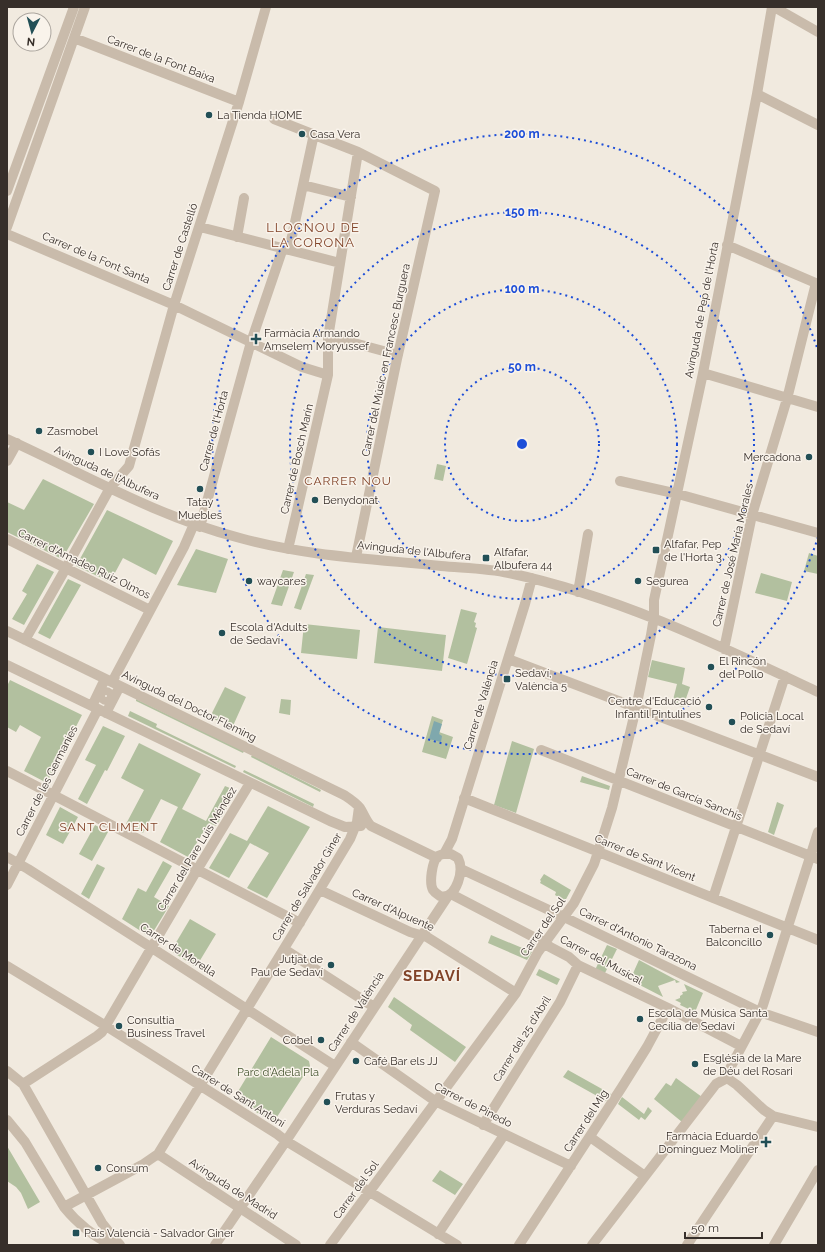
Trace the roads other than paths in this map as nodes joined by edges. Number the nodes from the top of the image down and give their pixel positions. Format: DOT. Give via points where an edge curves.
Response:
graph roads {
  1 [pos="74,7"];
  2 [pos="85,7"];
  3 [pos="266,7"];
  4 [pos="773,7"];
  5 [pos="818,32"];
  6 [pos="74,38"];
  7 [pos="757,94"];
  8 [pos="239,102"];
  9 [pos="274,119"];
  10 [pos="818,125"];
  11 [pos="314,134"];
  12 [pos="358,152"];
  13 [pos="303,186"];
  14 [pos="7,191"];
  15 [pos="351,197"];
  16 [pos="244,198"];
  17 [pos="7,227"];
  18 [pos="200,227"];
  19 [pos="7,234"];
  20 [pos="237,237"];
  21 [pos="727,245"];
  22 [pos="286,249"];
  23 [pos="340,263"];
  24 [pos="817,283"];
  25 [pos="174,305"];
  26 [pos="328,338"];
  27 [pos="251,342"];
  28 [pos="398,356"];
  29 [pos="703,373"];
  30 [pos="328,375"];
  31 [pos="787,399"];
  32 [pos="818,407"];
  33 [pos="7,439"];
  34 [pos="17,444"];
  35 [pos="7,461"];
  36 [pos="620,481"];
  37 [pos="110,488"];
  38 [pos="678,494"];
  39 [pos="752,515"];
  40 [pos="197,525"];
  41 [pos="818,533"];
  42 [pos="588,534"];
  43 [pos="7,539"];
  44 [pos="288,549"];
  45 [pos="356,557"];
  46 [pos="66,568"];
  47 [pos="532,578"];
  48 [pos="578,592"];
  49 [pos="150,610"];
  50 [pos="654,618"];
  51 [pos="7,631"];
  52 [pos="25,640"];
  53 [pos="724,649"];
  54 [pos="508,659"];
  55 [pos="8,666"];
  56 [pos="785,676"];
  57 [pos="112,682"];
  58 [pos="818,692"];
  59 [pos="636,708"];
  60 [pos="99,709"];
  61 [pos="541,750"];
  62 [pos="759,755"];
  63 [pos="7,771"];
  64 [pos="818,778"];
  65 [pos="618,781"];
  66 [pos="250,784"];
  67 [pos="53,794"];
  68 [pos="464,798"];
  69 [pos="358,807"];
  70 [pos="355,826"];
  71 [pos="371,826"];
  72 [pos="736,827"];
  73 [pos="818,832"];
  74 [pos="452,839"];
  75 [pos="598,852"];
  76 [pos="440,856"];
  77 [pos="455,856"];
  78 [pos="7,857"];
  79 [pos="814,857"];
  80 [pos="18,863"];
  81 [pos="461,869"];
  82 [pos="197,870"];
  83 [pos="7,885"];
  84 [pos="320,890"];
  85 [pos="437,894"];
  86 [pos="450,895"];
  87 [pos="713,898"];
  88 [pos="437,912"];
  89 [pos="564,917"];
  90 [pos="300,923"];
  91 [pos="787,927"];
  92 [pos="422,935"];
  93 [pos="818,940"];
  94 [pos="545,943"];
  95 [pos="152,948"];
  96 [pos="284,949"];
  97 [pos="578,964"];
  98 [pos="7,966"];
  99 [pos="516,993"];
  100 [pos="374,1007"];
  101 [pos="668,1008"];
  102 [pos="247,1009"];
  103 [pos="760,1012"];
  104 [pos="106,1026"];
  105 [pos="818,1032"];
  106 [pos="351,1042"];
  107 [pos="741,1046"];
  108 [pos="335,1066"];
  109 [pos="7,1072"];
  110 [pos="727,1078"];
  111 [pos="23,1084"];
  112 [pos="200,1086"];
  113 [pos="435,1101"];
  114 [pos="773,1116"];
  115 [pos="7,1120"];
  116 [pos="483,1125"];
  117 [pos="818,1127"];
  118 [pos="504,1135"];
  119 [pos="590,1137"];
  120 [pos="286,1141"];
  121 [pos="158,1154"];
  122 [pos="571,1166"];
  123 [pos="818,1170"];
  124 [pos="645,1176"];
  125 [pos="370,1192"];
  126 [pos="86,1196"];
  127 [pos="64,1207"];
  128 [pos="240,1207"];
  129 [pos="438,1234"];
  130 [pos="112,1245"];
  131 [pos="120,1245"];
  132 [pos="215,1245"];
  133 [pos="296,1245"];
  134 [pos="330,1245"];
  135 [pos="457,1245"];
  136 [pos="519,1245"];
  137 [pos="592,1245"];
  138 [pos="687,1245"];
  139 [pos="774,1245"];
  1 -- 14 [label="street"];
  2 -- 6 [label="street"];
  3 -- 8 [label="street, Carrer de Castelló"];
  4 -- 5 [label="street"];
  4 -- 7 [label="street, Avinguda de Pep de l'Horta"];
  6 -- 8 [label="street, Carrer de la Font Baixa"];
  6 -- 17 [label="street"];
  7 -- 10 [label="street"];
  7 -- 21 [label="street, Avinguda de Pep de l'Horta"];
  8 -- 18 [label="street, Carrer de Castelló"];
  9 -- 11 [label="street"];
  11 -- 12 [label="street"];
  11 -- 13 [label="street, Carrer de l'Horta"];
  12 -- 15 [label="street"];
  12 -- 28 [label="street, Carrer del Músic en Francesc Burguera" via="434,191"];
  13 -- 15 [label="street"];
  13 -- 22 [label="street, Carrer de l'Horta"];
  15 -- 23 [label="street"];
  16 -- 20 [label="street"];
  18 -- 20 [label="street"];
  18 -- 25 [label="street, Carrer de Castelló"];
  19 -- 25 [label="street, Carrer de la Font Santa"];
  20 -- 22 [label="street"];
  21 -- 24 [label="street"];
  21 -- 29 [label="street, Avinguda de Pep de l'Horta"];
  22 -- 23 [label="street"];
  22 -- 27 [label="street, Carrer de l'Horta"];
  23 -- 26 [label="street"];
  24 -- 31 [label="street, Carrer de José María Morales"];
  25 -- 27 [label="street, Carrer de la Font Santa"];
  25 -- 37 [label="street, Carrer de Castelló" via="129,466"];
  26 -- 28 [label="street"];
  26 -- 30 [label="street"];
  27 -- 30 [label="street, Carrer de la Font Santa" via="302,367"];
  27 -- 40 [label="street, Carrer de l'Horta"];
  28 -- 45 [label="street, Carrer del Músic en Francesc Burguera"];
  29 -- 31 [label="street"];
  29 -- 38 [label="street, Avinguda de Pep de l'Horta"];
  30 -- 44 [label="street, Carrer de Bosch Marín"];
  31 -- 32 [label="street"];
  31 -- 39 [label="street, Carrer de José María Morales"];
  33 -- 34 [label="street, Avinguda de l'Albufera"];
  34 -- 35 [label="street"];
  34 -- 37 [label="street, Avinguda de l'Albufera"];
  36 -- 38 [label="street"];
  37 -- 40 [label="street, Avinguda de l'Albufera"];
  37 -- 46 [label="street, Carrer de Castelló"];
  38 -- 39 [label="street"];
  38 -- 50 [label="street, Avinguda de Pep de l'Horta" via="654,600"];
  39 -- 41 [label="street"];
  39 -- 53 [label="street, Carrer de José María Morales"];
  40 -- 44 [label="street, Avinguda de l'Albufera"];
  40 -- 49 [label="street, Carrer de les Germanies"];
  42 -- 48 [label="street"];
  43 -- 46 [label="street, Carrer d'Amadeo Ruiz Olmos"];
  44 -- 45 [label="street, Avinguda de l'Albufera"];
  45 -- 47 [label="street, Avinguda de l'Albufera" via="507,572"];
  46 -- 49 [label="street, Carrer d'Amadeo Ruiz Olmos"];
  46 -- 52 [label="street, Carrer de Castelló"];
  47 -- 48 [label="street, Avinguda de l'Albufera"];
  47 -- 54 [label="street, Carrer de València"];
  48 -- 50 [label="street, Avinguda de l'Albufera"];
  49 -- 57 [label="street, Carrer de les Germanies"];
  50 -- 53 [label="street, Avinguda de l'Albufera"];
  50 -- 59 [label="street, Carrer del Sol"];
  51 -- 52 [label="street, Avinguda del Doctor Fleming"];
  52 -- 57 [label="street, Avinguda del Doctor Fleming"];
  53 -- 56 [label="street, Avinguda de l'Albufera"];
  54 -- 59 [label="street"];
  54 -- 68 [label="street, Carrer de València"];
  55 -- 60 [label="street, Avinguda del Doctor Fleming"];
  56 -- 58 [label="street, Avinguda de l'Albufera"];
  56 -- 62 [label="street"];
  57 -- 60 [label="street, Carrer de les Germanies"];
  57 -- 60 [label="street, Carrer de les Germanies"];
  57 -- 69 [label="street, Avinguda del Doctor Fleming" via="344,795"];
  59 -- 62 [label="street"];
  59 -- 65 [label="street, Carrer del Sol"];
  60 -- 66 [label="street, Avinguda del Doctor Fleming"];
  60 -- 67 [label="street, Carrer de les Germanies"];
  61 -- 65 [label="street, Carrer de García Sanchis"];
  62 -- 64 [label="street"];
  62 -- 72 [label="street"];
  63 -- 67 [label="street"];
  65 -- 72 [label="street, Carrer de García Sanchis"];
  65 -- 75 [label="street, Carrer del Sol"];
  66 -- 70 [label="street, Avinguda del Doctor Fleming" via="340,826"];
  66 -- 82 [label="street, Carrer del Pare Luis Méndez"];
  67 -- 80 [label="street, Carrer de les Germanies"];
  67 -- 82 [label="street"];
  68 -- 74 [label="street, Carrer de València"];
  68 -- 75 [label="street, Carrer de Sant Vicent"];
  69 -- 70 [label="street"];
  69 -- 71 [label="street, Avinguda del Doctor Fleming"];
  70 -- 71 [label="street, Avinguda del Doctor Fleming"];
  70 -- 84 [label="street, Carrer de Salvador Giner"];
  71 -- 76 [label="street, Avinguda del Doctor Fleming"];
  72 -- 79 [label="street, Carrer de García Sanchis"];
  72 -- 87 [label="street"];
  73 -- 79 [label="street"];
  74 -- 76 [label="street, Carrer de València"];
  74 -- 77 [label="street, Carrer de València"];
  75 -- 87 [label="street, Carrer de Sant Vicent"];
  75 -- 89 [label="street, Carrer del Sol" via="578,896"];
  76 -- 77 [label="street"];
  76 -- 85 [label="street" via="432,871 431,884"];
  77 -- 81 [label="street"];
  78 -- 80 [label="street, Carrer de Morella"];
  79 -- 91 [label="street"];
  80 -- 83 [label="street, Carrer de les Germanies"];
  80 -- 95 [label="street, Carrer de Morella"];
  81 -- 86 [label="street" via="456,888"];
  81 -- 89 [label="street, Carrer d'Antonio Tarazona"];
  82 -- 90 [label="street"];
  82 -- 95 [label="street, Carrer del Pare Luis Méndez"];
  84 -- 90 [label="street, Carrer de Salvador Giner"];
  84 -- 92 [label="street, Carrer d'Alpuente" via="410,932"];
  85 -- 86 [label="street"];
  85 -- 88 [label="street"];
  86 -- 88 [label="street, Carrer de València"];
  86 -- 94 [label="street, Carrer del Musical"];
  87 -- 91 [label="street, Carrer de Sant Vicent"];
  88 -- 92 [label="street, Carrer de València"];
  89 -- 94 [label="street, Carrer del Sol"];
  89 -- 103 [label="street, Carrer d'Antonio Tarazona"];
  90 -- 96 [label="street, Carrer de Salvador Giner"];
  91 -- 93 [label="street, Carrer de Sant Vicent"];
  91 -- 103 [label="street"];
  92 -- 99 [label="street, Carrer d'Alpuente"];
  92 -- 100 [label="street, Carrer de València"];
  94 -- 97 [label="street, Carrer del Musical"];
  94 -- 99 [label="street, Carrer del Sol"];
  95 -- 102 [label="street, Carrer de Morella"];
  95 -- 104 [label="street, Carrer del Pare Luis Méndez"];
  96 -- 100 [label="street"];
  96 -- 102 [label="street, Carrer de Salvador Giner"];
  97 -- 101 [label="street, Carrer del Musical"];
  97 -- 116 [label="street, Carrer del 25 d'Abril" via="560,1002"];
  98 -- 104 [label="street, Carrer de Sant Antoni"];
  99 -- 113 [label="street, Carrer del Sol"];
  100 -- 106 [label="street, Carrer de València"];
  101 -- 107 [label="street, Carrer del Musical"];
  101 -- 119 [label="street, Carrer del Mig" via="647,1047"];
  102 -- 108 [label="street, Carrer de Morella"];
  102 -- 112 [label="street, Carrer de Salvador Giner"];
  103 -- 105 [label="street, Carrer d'Antonio Tarazona"];
  103 -- 107 [label="street"];
  104 -- 111 [label="street, Carrer del Pare Luis Méndez" via="100,1034"];
  104 -- 112 [label="street, Carrer de Sant Antoni"];
  106 -- 108 [label="street, Carrer de València"];
  106 -- 113 [label="street, Carrer de Pinedo"];
  107 -- 110 [label="street"];
  108 -- 120 [label="street, Carrer de València"];
  109 -- 111 [label="street"];
  110 -- 114 [label="street"];
  110 -- 124 [label="street" via="716,1084"];
  111 -- 126 [label="street"];
  112 -- 120 [label="street, Carrer de Sant Antoni"];
  112 -- 121 [label="street, Carrer de Salvador Giner"];
  113 -- 116 [label="street, Carrer de Pinedo"];
  113 -- 125 [label="street, Carrer del Sol"];
  114 -- 117 [label="street"];
  114 -- 138 [label="street"];
  115 -- 127 [label="street" via="25,1142"];
  116 -- 118 [label="street, Carrer de Pinedo"];
  118 -- 122 [label="street, Carrer de Pinedo"];
  118 -- 129 [label="street"];
  119 -- 122 [label="street, Carrer del Mig"];
  119 -- 124 [label="street"];
  120 -- 125 [label="street, Carrer de Sant Antoni"];
  120 -- 128 [label="street, Carrer de València"];
  121 -- 126 [label="street, Carrer de Salvador Giner"];
  121 -- 128 [label="street, Avinguda de Madrid"];
  122 -- 136 [label="street, Carrer del Mig"];
  123 -- 139 [label="street"];
  124 -- 137 [label="street"];
  125 -- 129 [label="street, Carrer de Sant Antoni"];
  125 -- 134 [label="street, Carrer del Sol"];
  126 -- 127 [label="street, Carrer de Salvador Giner"];
  126 -- 131 [label="street" via="102,1223"];
  127 -- 130 [label="street" via="88,1232"];
  128 -- 132 [label="street, Carrer de València"];
  128 -- 133 [label="street, Avinguda de Madrid"];
  129 -- 135 [label="street, Carrer de Sant Antoni"];
}
